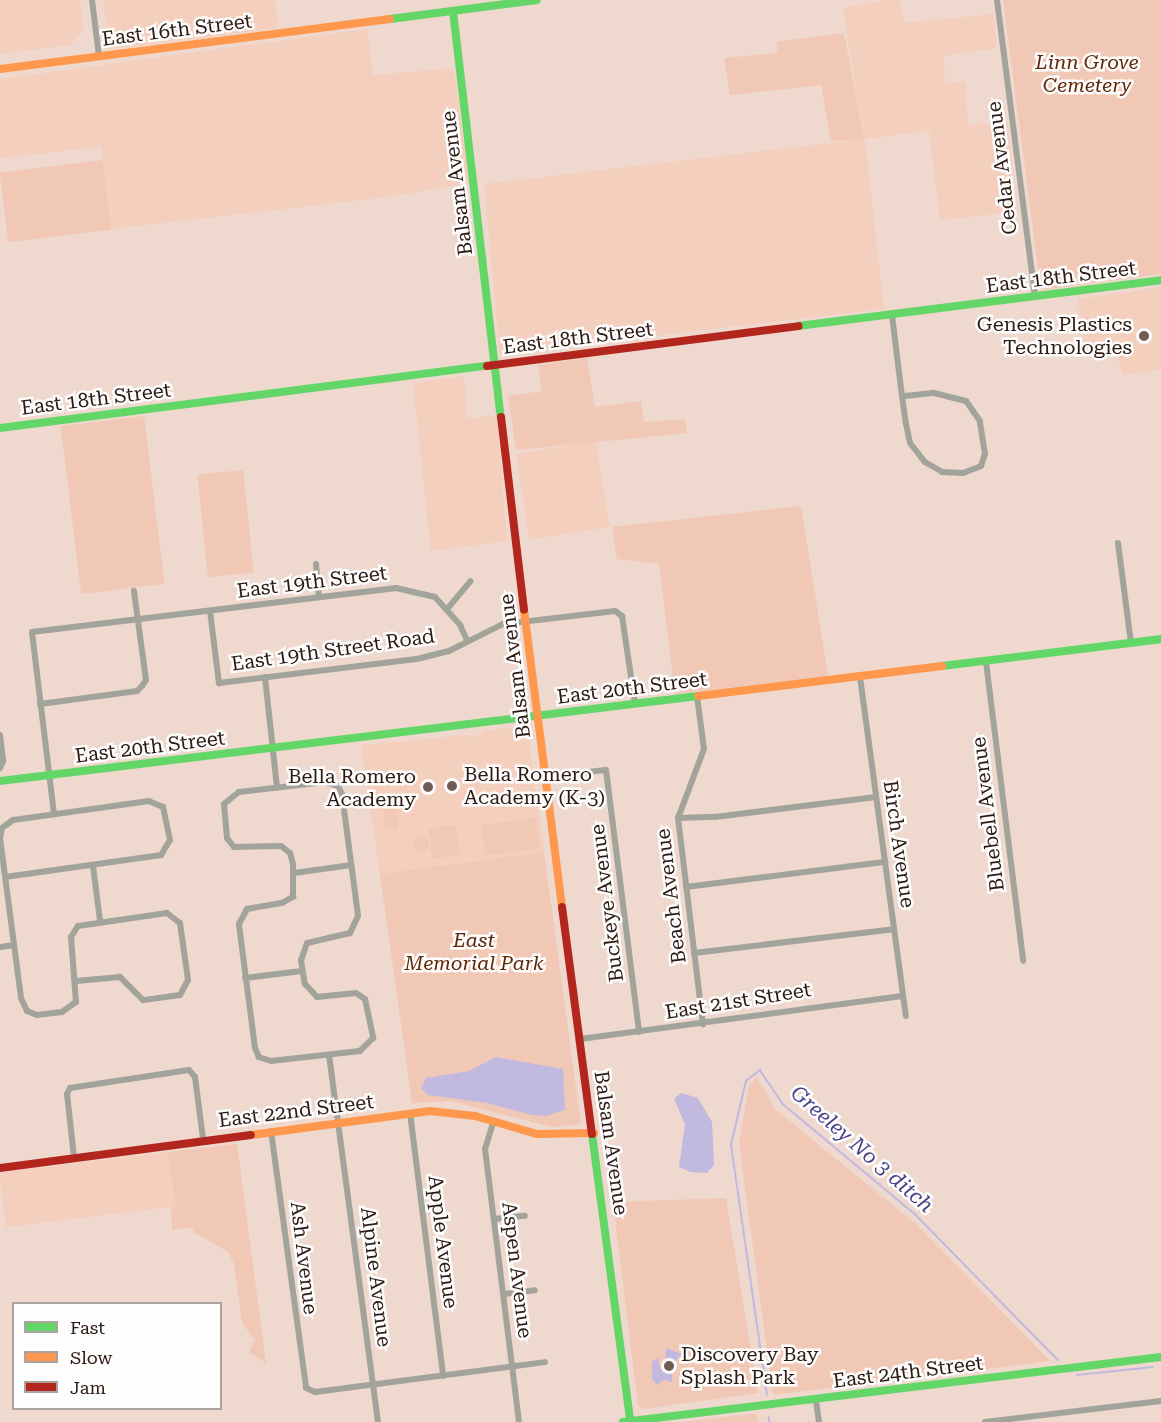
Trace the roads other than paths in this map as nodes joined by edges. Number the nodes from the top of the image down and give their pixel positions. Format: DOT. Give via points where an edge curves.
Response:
graph roads {
  1 [pos="92,0"];
  2 [pos="537,0"];
  3 [pos="998,0"];
  4 [pos="453,11"];
  5 [pos="99,56"];
  6 [pos="0,69"];
  7 [pos="1161,280"];
  8 [pos="1035,297"];
  9 [pos="892,315"];
  10 [pos="495,365"];
  11 [pos="902,396"];
  12 [pos="0,428"];
  13 [pos="1118,543"];
  14 [pos="316,564"];
  15 [pos="471,581"];
  16 [pos="134,591"];
  17 [pos="319,597"];
  18 [pos="448,608"];
  19 [pos="210,611"];
  20 [pos="138,619"];
  21 [pos="527,621"];
  22 [pos="1161,639"];
  23 [pos="467,640"];
  24 [pos="1131,643"];
  25 [pos="986,662"];
  26 [pos="860,677"];
  27 [pos="265,678"];
  28 [pos="698,696"];
  29 [pos="40,704"];
  30 [pos="635,704"];
  31 [pos="537,716"];
  32 [pos="0,735"];
  33 [pos="273,748"];
  34 [pos="0,768"];
  35 [pos="49,775"];
  36 [pos="545,777"];
  37 [pos="0,781"];
  38 [pos="277,787"];
  39 [pos="876,797"];
  40 [pos="54,814"];
  41 [pos="678,818"];
  42 [pos="885,862"];
  43 [pos="351,865"];
  44 [pos="93,866"];
  45 [pos="294,873"];
  46 [pos="5,877"];
  47 [pos="686,887"];
  48 [pos="3,890"];
  49 [pos="100,921"];
  50 [pos="894,929"];
  51 [pos="14,945"];
  52 [pos="0,947"];
  53 [pos="694,953"];
  54 [pos="1023,962"];
  55 [pos="302,971"];
  56 [pos="245,978"];
  57 [pos="76,981"];
  58 [pos="902,996"];
  59 [pos="906,1016"];
  60 [pos="703,1024"];
  61 [pos="639,1032"];
  62 [pos="580,1039"];
  63 [pos="329,1055"];
  64 [pos="410,1113"];
  65 [pos="338,1122"];
  66 [pos="493,1123"];
  67 [pos="271,1131"];
  68 [pos="594,1133"];
  69 [pos="203,1139"];
  70 [pos="74,1156"];
  71 [pos="0,1168"];
  72 [pos="525,1215"];
  73 [pos="494,1219"];
  74 [pos="535,1290"];
  75 [pos="504,1294"];
  76 [pos="1161,1357"];
  77 [pos="545,1362"];
  78 [pos="513,1367"];
  79 [pos="443,1376"];
  80 [pos="373,1384"];
  81 [pos="816,1401"];
  82 [pos="1161,1401"];
  83 [pos="628,1421"];
  84 [pos="378,1422"];
  85 [pos="519,1422"];
  86 [pos="819,1422"];
  87 [pos="985,1422"];
  1 -- 5 [label="street"];
  2 -- 4 [label="street, East 16th Street"];
  3 -- 8 [label="street, Cedar Avenue"];
  4 -- 5 [label="street, East 16th Street"];
  4 -- 10 [label="street, Balsam Avenue"];
  5 -- 6 [label="street, East 16th Street"];
  7 -- 8 [label="street, East 18th Street"];
  8 -- 9 [label="street, East 18th Street"];
  9 -- 10 [label="street, East 18th Street"];
  9 -- 11 [label="street"];
  10 -- 12 [label="street, East 18th Street"];
  10 -- 21 [label="street, Balsam Avenue"];
  11 -- 11 [label="street" via="910,443 925,462 942,472 963,474 981,466 985,454 980,421 966,401 933,393"];
  13 -- 24 [label="street"];
  14 -- 17 [label="street"];
  15 -- 18 [label="street"];
  16 -- 20 [label="street"];
  17 -- 18 [label="street, East 19th Street" via="408,588 435,597"];
  17 -- 19 [label="street, East 19th Street"];
  18 -- 23 [label="street, East 19th Street"];
  19 -- 20 [label="street, East 19th Street"];
  19 -- 27 [label="street, East 19th Street Road" via="219,683"];
  20 -- 29 [label="street" via="146,680 137,691"];
  20 -- 29 [label="street, East 19th Street" via="32,632"];
  21 -- 23 [label="street, East 19th Street Road" via="486,630"];
  21 -- 30 [label="street" via="605,609 619,614"];
  21 -- 31 [label="street, Balsam Avenue"];
  22 -- 24 [label="street, East 20th Street"];
  23 -- 27 [label="street, East 19th Street Road" via="449,651 417,658"];
  24 -- 25 [label="street, East 20th Street"];
  25 -- 26 [label="street, East 20th Street"];
  25 -- 54 [label="street, Bluebell Avenue"];
  26 -- 28 [label="street, East 20th Street"];
  26 -- 39 [label="street, Birch Avenue"];
  27 -- 33 [label="street"];
  28 -- 30 [label="street, East 20th Street"];
  28 -- 41 [label="street, Beach Avenue" via="704,749"];
  29 -- 35 [label="street"];
  30 -- 31 [label="street, East 20th Street"];
  31 -- 33 [label="street, East 20th Street"];
  31 -- 36 [label="street, Balsam Avenue"];
  32 -- 34 [label="street"];
  33 -- 35 [label="street, East 20th Street"];
  33 -- 38 [label="street"];
  35 -- 37 [label="street, East 20th Street"];
  35 -- 40 [label="street"];
  36 -- 61 [label="street, Buckeye Avenue" via="606,770"];
  36 -- 62 [label="street, Balsam Avenue"];
  38 -- 43 [label="street" via="325,782 338,786"];
  38 -- 45 [label="street" via="238,792 228,798 224,810 227,838 240,849 276,846 287,850"];
  39 -- 41 [label="street"];
  39 -- 42 [label="street, Birch Avenue"];
  40 -- 44 [label="street" via="149,801 163,807 170,840 164,854"];
  40 -- 46 [label="street" via="13,819 2,828"];
  41 -- 47 [label="street, Beach Avenue"];
  42 -- 47 [label="street"];
  42 -- 50 [label="street, Birch Avenue"];
  43 -- 45 [label="street"];
  43 -- 55 [label="street" via="357,926 346,935 307,943"];
  44 -- 46 [label="street"];
  44 -- 49 [label="street"];
  45 -- 56 [label="street" via="296,889 291,898 247,909 240,916"];
  46 -- 48 [label="street"];
  47 -- 53 [label="street, Beach Avenue"];
  48 -- 51 [label="street"];
  49 -- 57 [label="street" via="78,926 71,935"];
  49 -- 57 [label="street" via="162,913 174,916 180,926 187,987 177,996 148,1000 136,995 128,981 120,977"];
  50 -- 53 [label="street"];
  50 -- 58 [label="street, Birch Avenue"];
  51 -- 52 [label="street"];
  51 -- 57 [label="street" via="21,998 27,1011 37,1015 68,1010 76,1002"];
  53 -- 60 [label="street, Beach Avenue"];
  55 -- 56 [label="street"];
  55 -- 63 [label="street" via="307,990 315,996 356,993 369,1007 373,1038 368,1046"];
  56 -- 63 [label="street" via="255,1048 260,1057 271,1061"];
  58 -- 59 [label="street, Birch Avenue"];
  58 -- 60 [label="street, East 21st Street"];
  60 -- 61 [label="street, East 21st Street"];
  61 -- 62 [label="street, East 21st Street"];
  62 -- 68 [label="street, Balsam Avenue"];
  63 -- 65 [label="street, Alpine Avenue"];
  64 -- 65 [label="street, East 22nd Street"];
  64 -- 66 [label="street, East 22nd Street" via="458,1112"];
  64 -- 79 [label="street, Apple Avenue"];
  65 -- 67 [label="street, East 22nd Street"];
  65 -- 80 [label="street, Alpine Avenue"];
  66 -- 68 [label="street, East 22nd Street" via="537,1134"];
  66 -- 73 [label="street, Aspen Avenue" via="485,1149"];
  67 -- 69 [label="street, East 22nd Street"];
  67 -- 80 [label="street, Ash Avenue" via="306,1388 315,1392"];
  68 -- 83 [label="street, Balsam Avenue"];
  69 -- 70 [label="street, East 22nd Street"];
  69 -- 70 [label="street" via="193,1072 74,1086 69,1090"];
  70 -- 71 [label="street, East 22nd Street"];
  72 -- 73 [label="street"];
  73 -- 75 [label="street, Aspen Avenue"];
  74 -- 75 [label="street"];
  75 -- 78 [label="street, Aspen Avenue"];
  76 -- 81 [label="street, East 24th Street"];
  77 -- 78 [label="street"];
  78 -- 79 [label="street"];
  78 -- 85 [label="street, Aspen Avenue"];
  79 -- 80 [label="street"];
  80 -- 84 [label="street, Alpine Avenue"];
  81 -- 83 [label="street, East 24th Street"];
  81 -- 86 [label="street"];
  82 -- 87 [label="street"];
}
